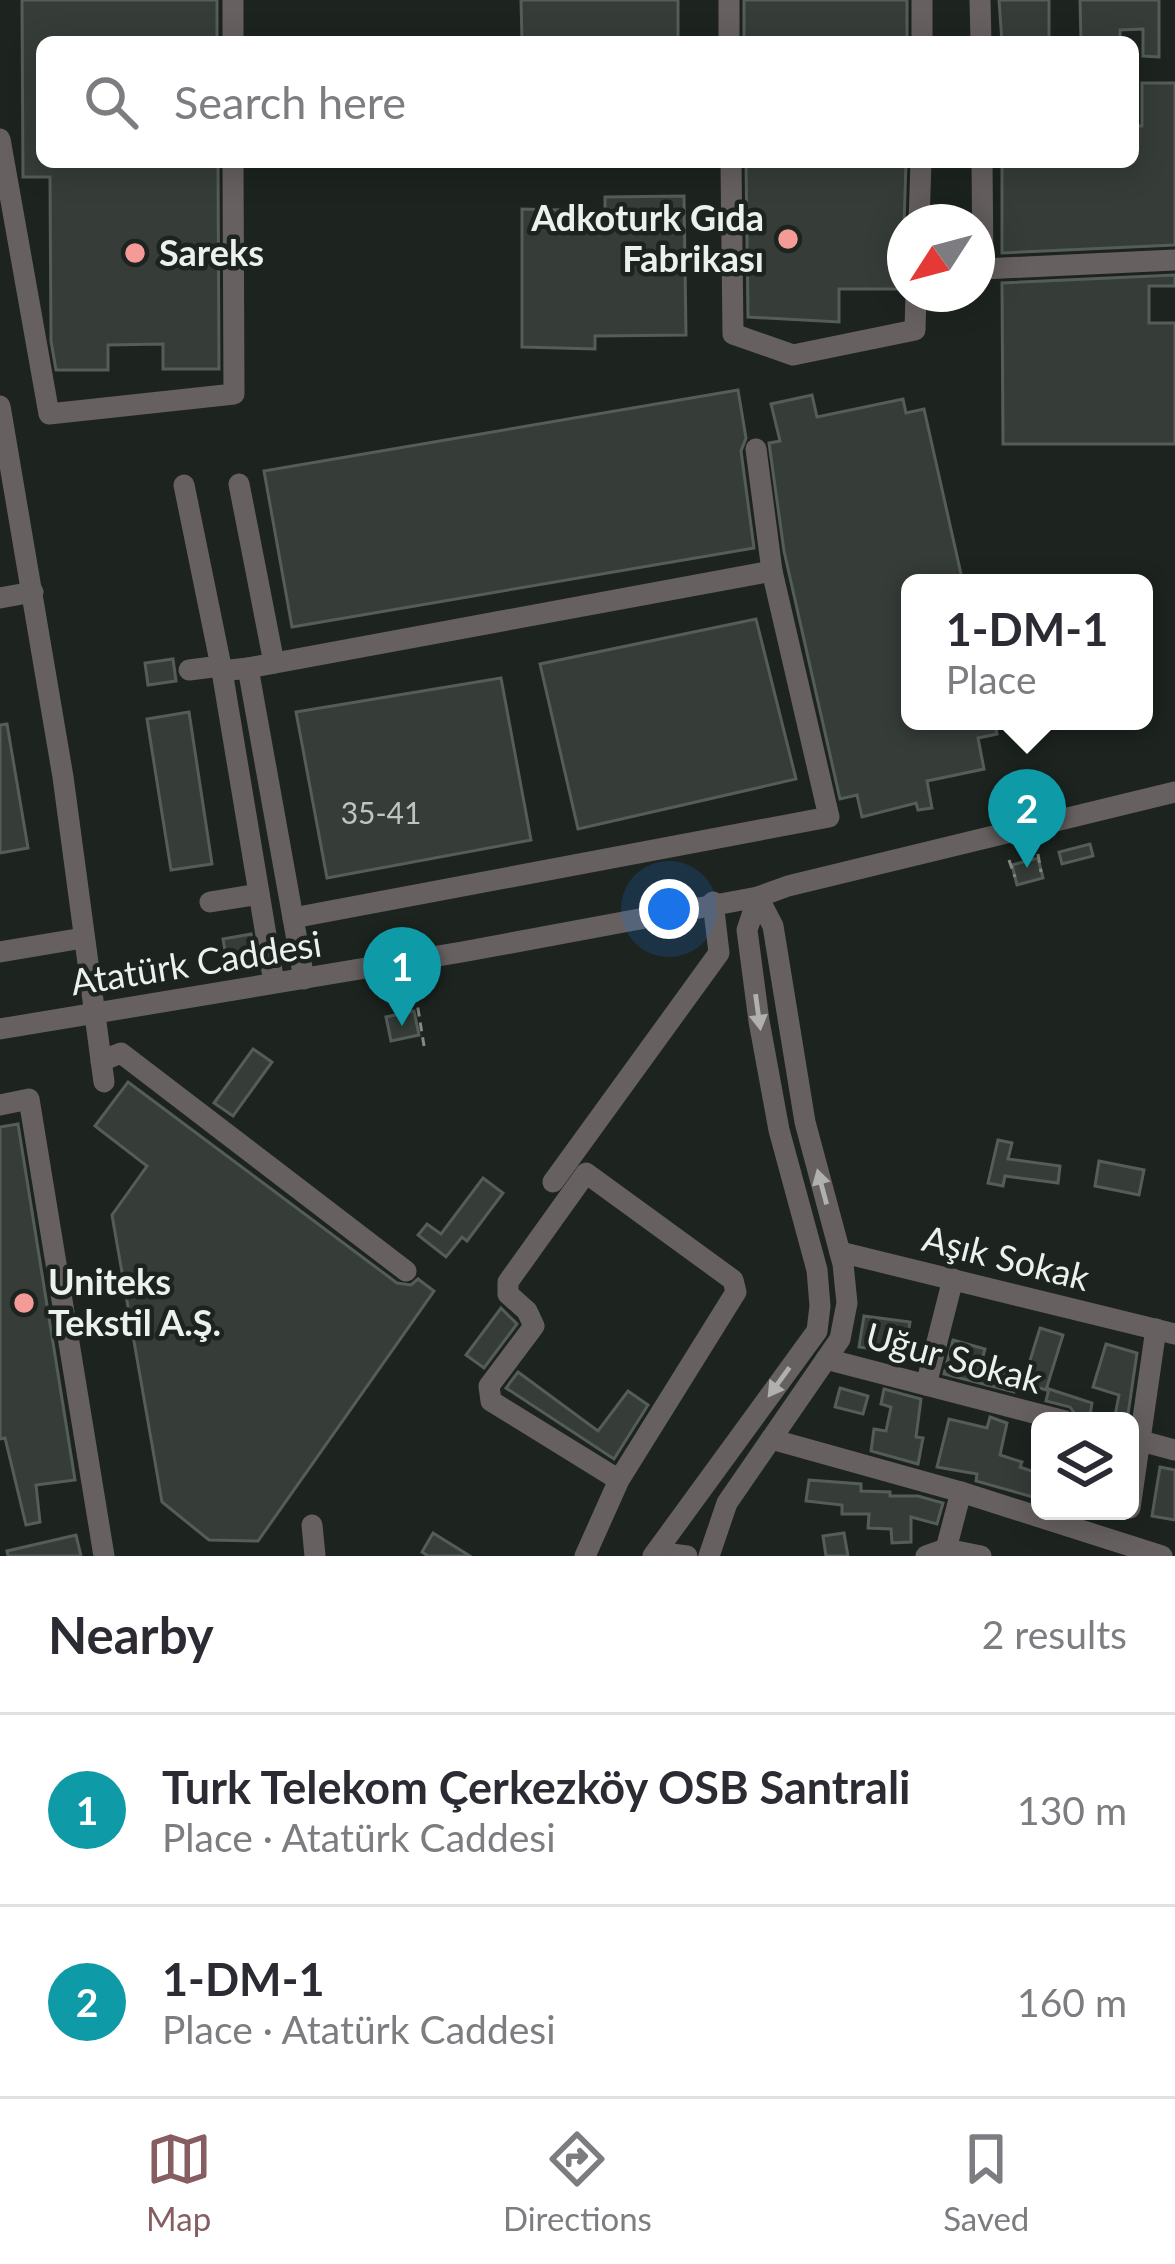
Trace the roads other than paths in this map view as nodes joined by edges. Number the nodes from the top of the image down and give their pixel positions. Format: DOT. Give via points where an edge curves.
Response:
graph roads {
  1 [pos="233,0"];
  2 [pos="729,0"];
  3 [pos="922,0"];
  4 [pos="980,0"];
  5 [pos="233,36"];
  6 [pos="729,36"];
  7 [pos="922,36"];
  8 [pos="981,36"];
  9 [pos="0,140"];
  10 [pos="233,168"];
  11 [pos="731,168"];
  12 [pos="921,168"];
  13 [pos="982,168"];
  14 [pos="920,204"];
  15 [pos="1175,260"];
  16 [pos="916,312"];
  17 [pos="0,406"];
  18 [pos="756,449"];
  19 [pos="239,484"];
  20 [pos="184,485"];
  21 [pos="772,571"];
  22 [pos="33,592"];
  23 [pos="0,598"];
  24 [pos="274,663"];
  25 [pos="248,668"];
  26 [pos="222,669"];
  27 [pos="188,670"];
  28 [pos="1175,792"];
  29 [pos="259,894"];
  30 [pos="758,897"];
  31 [pos="210,902"];
  32 [pos="713,902"];
  33 [pos="293,918"];
  34 [pos="83,938"];
  35 [pos="0,952"];
  36 [pos="304,979"];
  37 [pos="274,983"];
  38 [pos="94,1012"];
  39 [pos="0,1029"];
  40 [pos="0,1105"];
  41 [pos="553,1182"];
  42 [pos="840,1252"];
  43 [pos="406,1271"];
  44 [pos="953,1279"];
  45 [pos="1166,1332"];
  46 [pos="826,1359"];
  47 [pos="926,1385"];
  48 [pos="1031,1412"];
  49 [pos="1139,1428"];
  50 [pos="771,1439"];
  51 [pos="1139,1440"];
  52 [pos="1175,1450"];
  53 [pos="619,1480"];
  54 [pos="961,1492"];
  55 [pos="1128,1520"];
  56 [pos="312,1526"];
  57 [pos="1121,1551"];
  58 [pos="936,1552"];
  59 [pos="655,1554"];
  60 [pos="104,1556"];
  61 [pos="315,1556"];
  62 [pos="585,1556"];
  63 [pos="687,1556"];
  64 [pos="709,1556"];
  65 [pos="980,1556"];
  66 [pos="1162,1556"];
  1 -- 5 [label="street"];
  2 -- 6 [label="street"];
  3 -- 7 [label="street"];
  4 -- 8 [label="street"];
  9 -- 10 [label="street" via="49,414 234,394"];
  11 -- 16 [label="street" via="734,334 793,355 915,330"];
  12 -- 14 [label="street"];
  13 -- 15 [label="street" via="983,269"];
  17 -- 22 [label="street"];
  18 -- 21 [label="street"];
  19 -- 24 [label="street"];
  20 -- 26 [label="street"];
  21 -- 24 [label="street"];
  21 -- 33 [label="street" via="829,817"];
  22 -- 23 [label="street"];
  22 -- 34 [label="street"];
  24 -- 25 [label="street"];
  25 -- 26 [label="street"];
  25 -- 33 [label="street"];
  26 -- 27 [label="street"];
  26 -- 29 [label="street"];
  28 -- 30 [label="street, Atatürk Caddesi"];
  29 -- 31 [label="street"];
  29 -- 37 [label="street"];
  30 -- 32 [label="street, Atatürk Caddesi"];
  42 -- 30 [label="street, one-way" via="805,1122 773,926"];
  30 -- 59 [label="street, one-way" via="747,930 759,1021 817,1270 817,1331"];
  32 -- 36 [label="street, Atatürk Caddesi"];
  32 -- 41 [label="street" via="719,952"];
  33 -- 36 [label="street"];
  34 -- 35 [label="street"];
  34 -- 38 [label="street"];
  36 -- 37 [label="street, Atatürk Caddesi"];
  37 -- 38 [label="street, Atatürk Caddesi"];
  38 -- 39 [label="street, Atatürk Caddesi"];
  38 -- 43 [label="street" via="102,1072 121,1053"];
  40 -- 60 [label="street" via="29,1099"];
  42 -- 44 [label="street, Aşık Sokak"];
  42 -- 46 [label="street" via="847,1303 840,1340"];
  44 -- 45 [label="street, Aşık Sokak"];
  44 -- 47 [label="street"];
  45 -- 49 [label="street"];
  46 -- 47 [label="street, Uğur Sokak"];
  46 -- 50 [label="street"];
  47 -- 48 [label="street, Uğur Sokak"];
  50 -- 54 [label="street"];
  50 -- 64 [label="street" via="727,1503"];
  51 -- 52 [label="street"];
  53 -- 53 [label="street" via="488,1394 534,1326 508,1294 508,1282 586,1173 733,1280 736,1292"];
  53 -- 62 [label="street"];
  54 -- 57 [label="street" via="1108,1537"];
  54 -- 58 [label="street"];
  55 -- 57 [label="street"];
  56 -- 61 [label="street"];
  57 -- 66 [label="street"];
  58 -- 65 [label="street"];
  59 -- 63 [label="street"];
}
